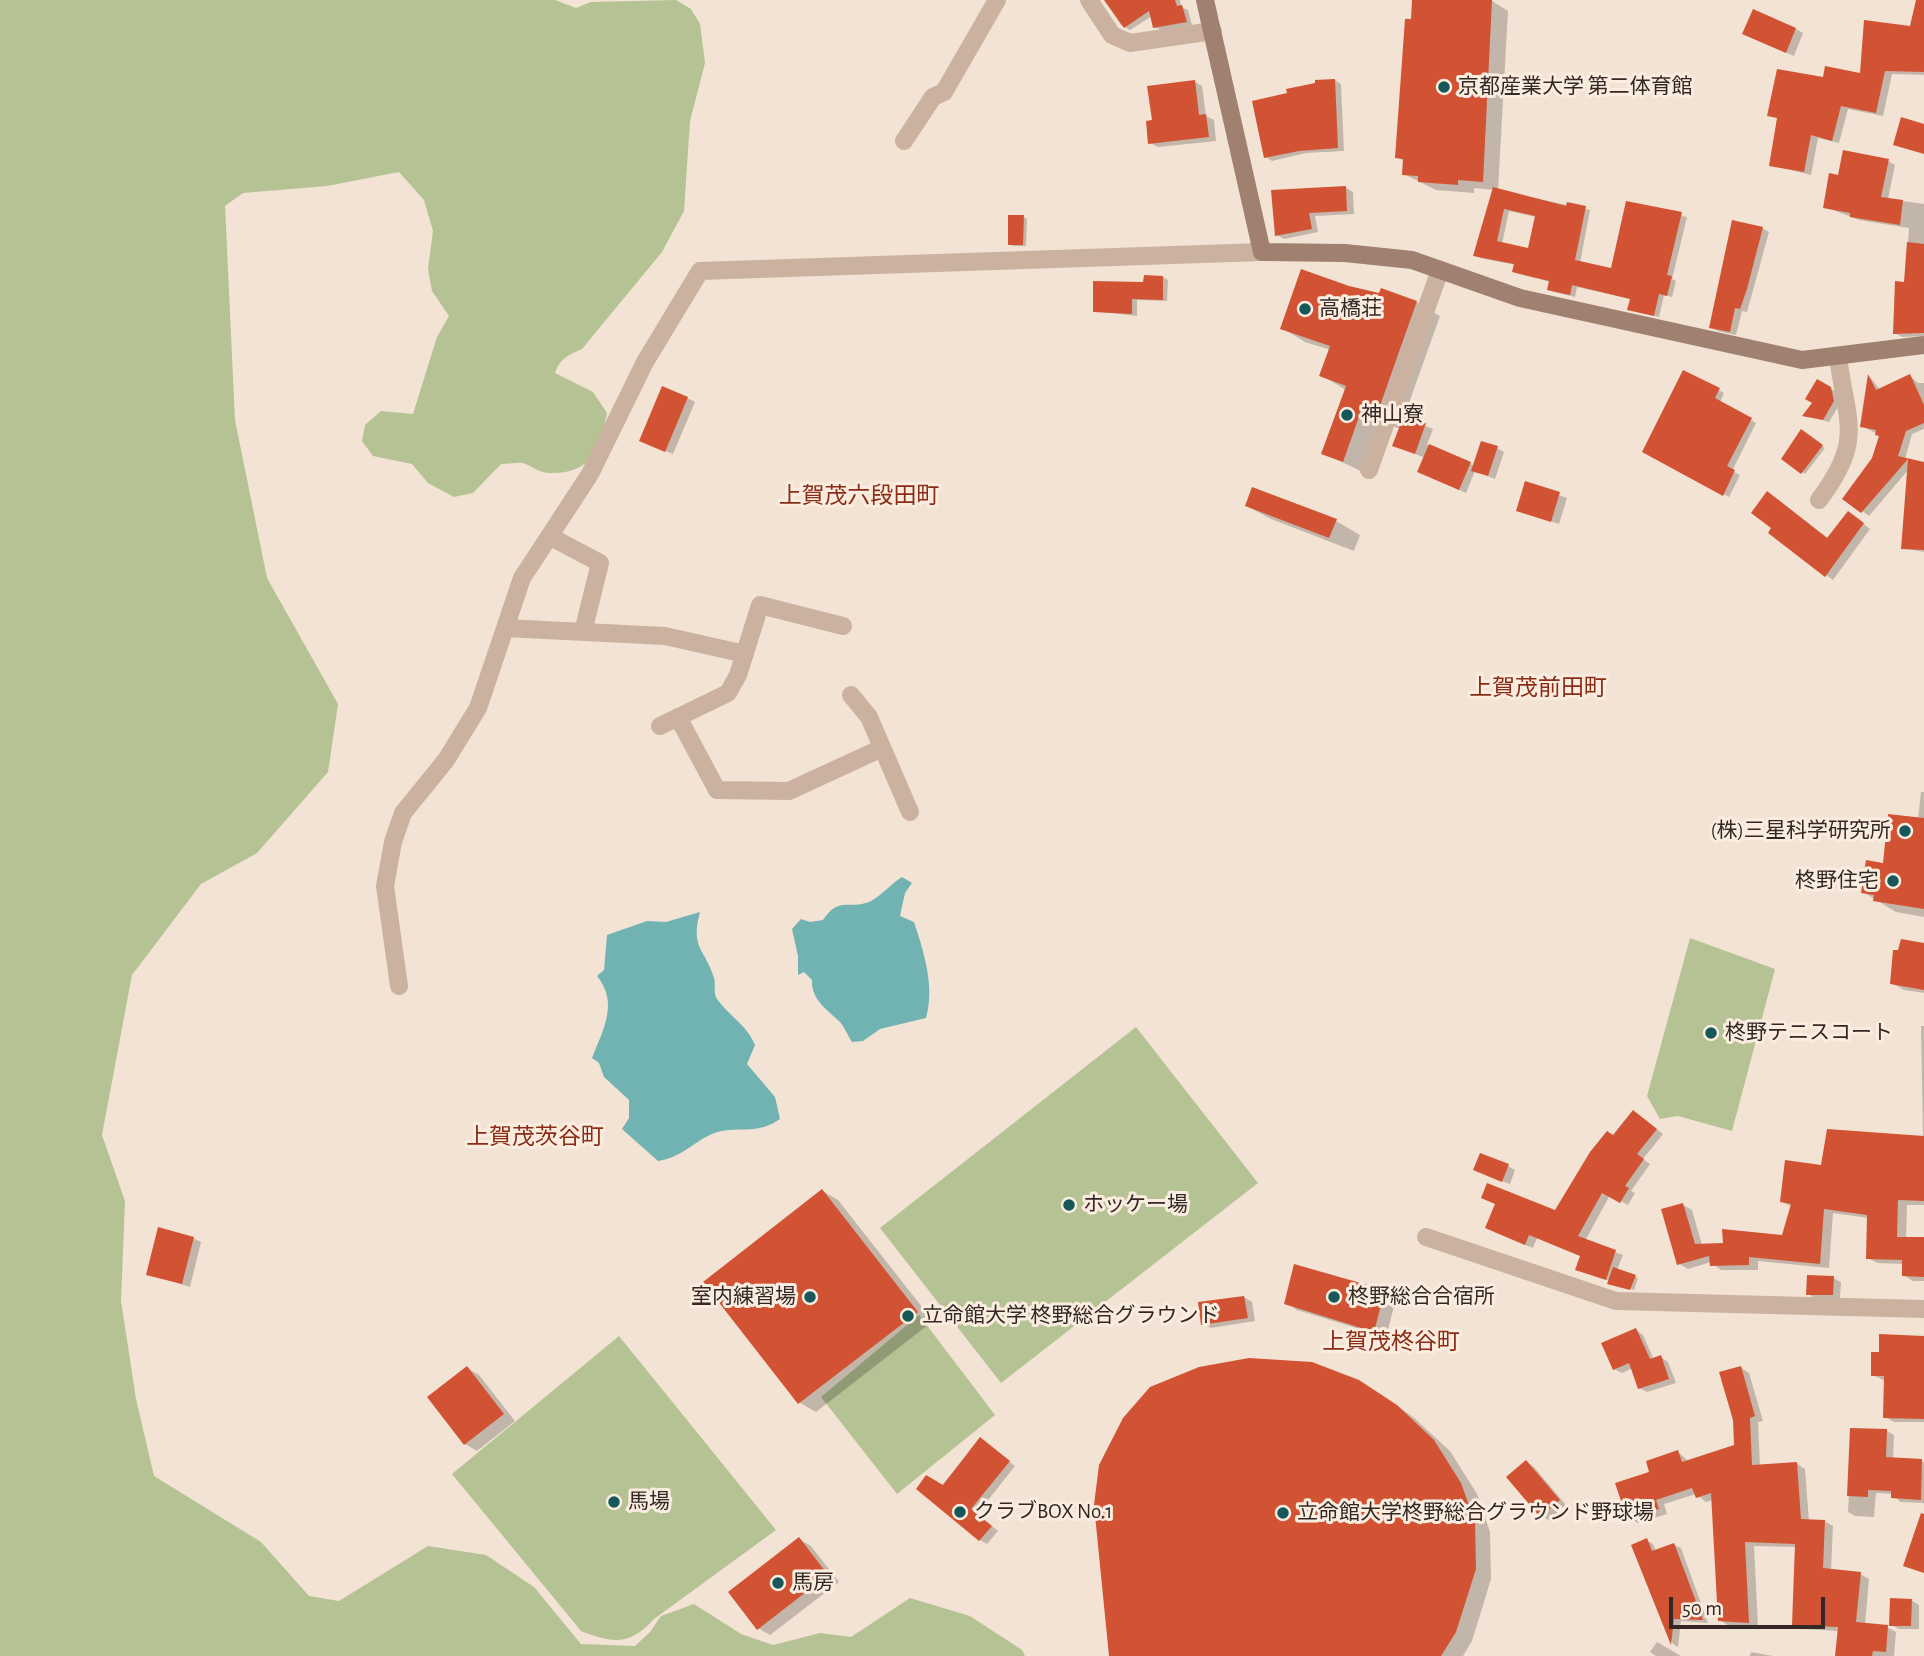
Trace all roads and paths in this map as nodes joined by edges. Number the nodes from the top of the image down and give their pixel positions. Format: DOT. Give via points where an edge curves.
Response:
graph roads {
  1 [pos="997,0"];
  2 [pos="1089,0"];
  3 [pos="1205,0"];
  4 [pos="1213,32"];
  5 [pos="904,141"];
  6 [pos="1262,252"];
  7 [pos="1440,270"];
  8 [pos="1924,345"];
  9 [pos="1838,357"];
  10 [pos="1369,470"];
  11 [pos="1819,500"];
  12 [pos="549,536"];
  13 [pos="843,626"];
  14 [pos="505,628"];
  15 [pos="583,632"];
  16 [pos="745,654"];
  17 [pos="851,695"];
  18 [pos="678,717"];
  19 [pos="660,726"];
  20 [pos="882,748"];
  21 [pos="910,812"];
  22 [pos="399,986"];
  23 [pos="1426,1237"];
  24 [pos="1924,1310"];
  1 -- 5 [label="street" via="944,92 933,97"];
  2 -- 4 [label="street" via="1112,35 1130,43"];
  3 -- 4 [label="street"];
  4 -- 6 [label="street"];
  6 -- 7 [label="street" via="1385,257"];
  6 -- 12 [label="street" via="700,271 645,362 590,474"];
  7 -- 9 [label="street" via="1520,298 1802,360"];
  7 -- 10 [label="street"];
  8 -- 9 [label="street"];
  9 -- 11 [label="street" via="1849,446 1839,473"];
  12 -- 14 [label="street" via="522,578"];
  12 -- 15 [label="street" via="600,564"];
  13 -- 16 [label="street" via="760,605"];
  14 -- 15 [label="street"];
  14 -- 22 [label="street" via="478,708 446,760 402,813 393,842 385,886"];
  15 -- 16 [label="street" via="665,636"];
  16 -- 18 [label="street" via="728,693"];
  17 -- 20 [label="street" via="869,717"];
  18 -- 19 [label="street"];
  18 -- 20 [label="street" via="717,789 789,791"];
  20 -- 21 [label="street"];
  23 -- 24 [label="street" via="1616,1301"];
}
